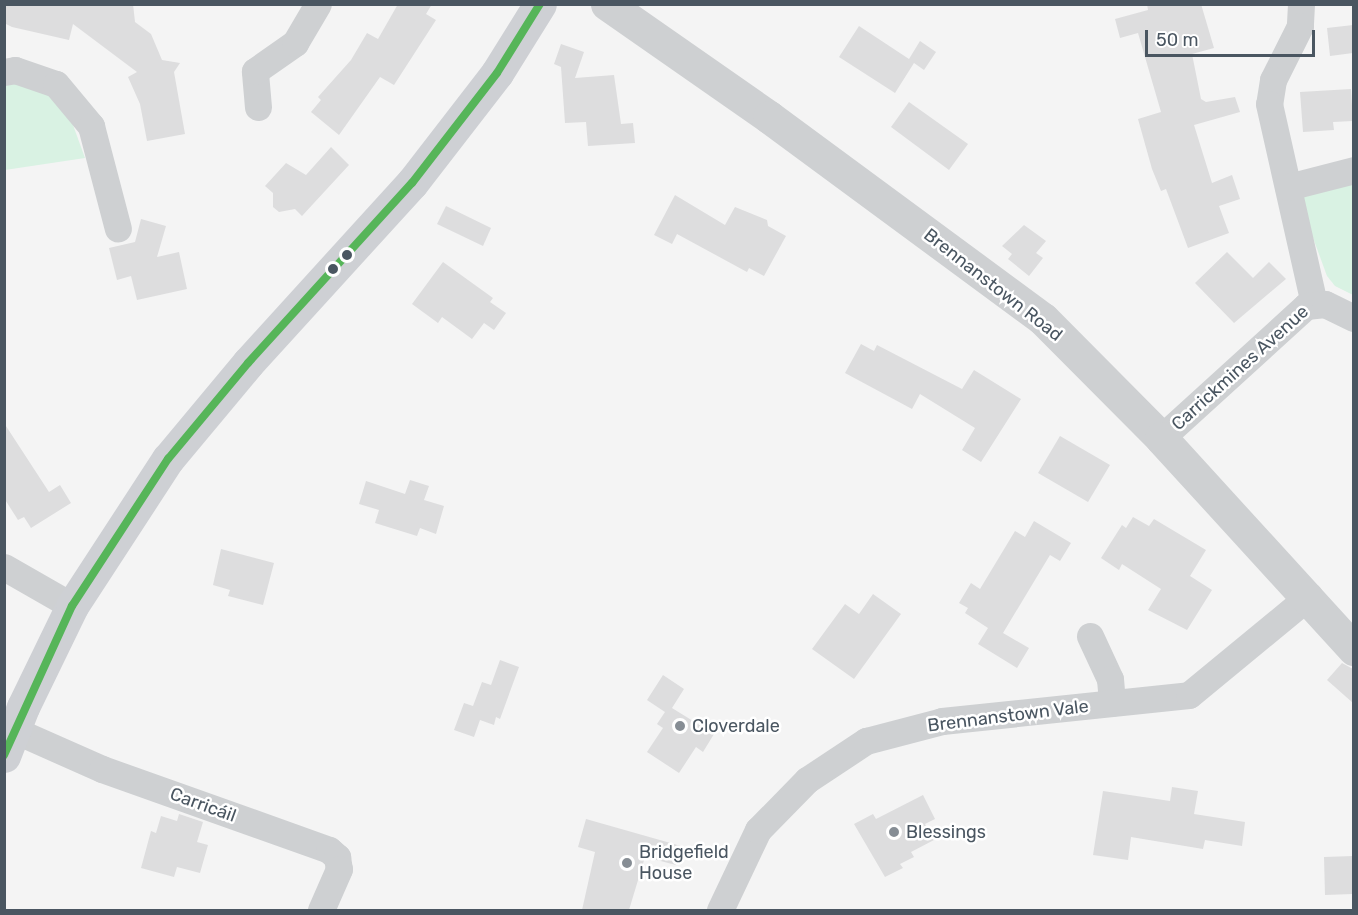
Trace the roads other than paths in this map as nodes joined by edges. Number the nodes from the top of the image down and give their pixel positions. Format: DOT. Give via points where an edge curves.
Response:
graph roads {
  1 [pos="318,4"];
  2 [pos="540,4"];
  3 [pos="607,4"];
  4 [pos="1300,4"];
  5 [pos="4,72"];
  6 [pos="258,107"];
  7 [pos="1353,170"];
  8 [pos="1287,187"];
  9 [pos="118,228"];
  10 [pos="1314,303"];
  11 [pos="1353,318"];
  12 [pos="1161,438"];
  13 [pos="4,567"];
  14 [pos="1309,596"];
  15 [pos="72,606"];
  16 [pos="1090,636"];
  17 [pos="1353,649"];
  18 [pos="1112,703"];
  19 [pos="9,743"];
  20 [pos="321,910"];
  21 [pos="720,910"];
  1 -- 6 [label="street" via="295,43 255,71"];
  2 -- 15 [label="main road" via="497,73 412,183 248,363 168,459"];
  3 -- 12 [label="street, Brennanstown Road" via="778,124 1034,313"];
  4 -- 8 [label="street" via="1300,26 1273,80 1269,104"];
  5 -- 9 [label="street" via="15,70 56,84 91,126"];
  7 -- 8 [label="street"];
  8 -- 10 [label="street"];
  10 -- 11 [label="street, Carrickmines Avenue"];
  10 -- 12 [label="street, Carrickmines Avenue"];
  12 -- 14 [label="street, Brennanstown Road"];
  13 -- 15 [label="street"];
  14 -- 17 [label="street, Brennanstown Road"];
  14 -- 18 [label="street, Brennanstown Vale" via="1189,695"];
  15 -- 19 [label="main road"];
  16 -- 18 [label="street" via="1110,679"];
  18 -- 21 [label="street, Brennanstown Vale" via="942,722 866,741 807,780 758,830"];
  19 -- 20 [label="street, Carricáil" via="102,769 329,850 337,857 339,869"];
}
